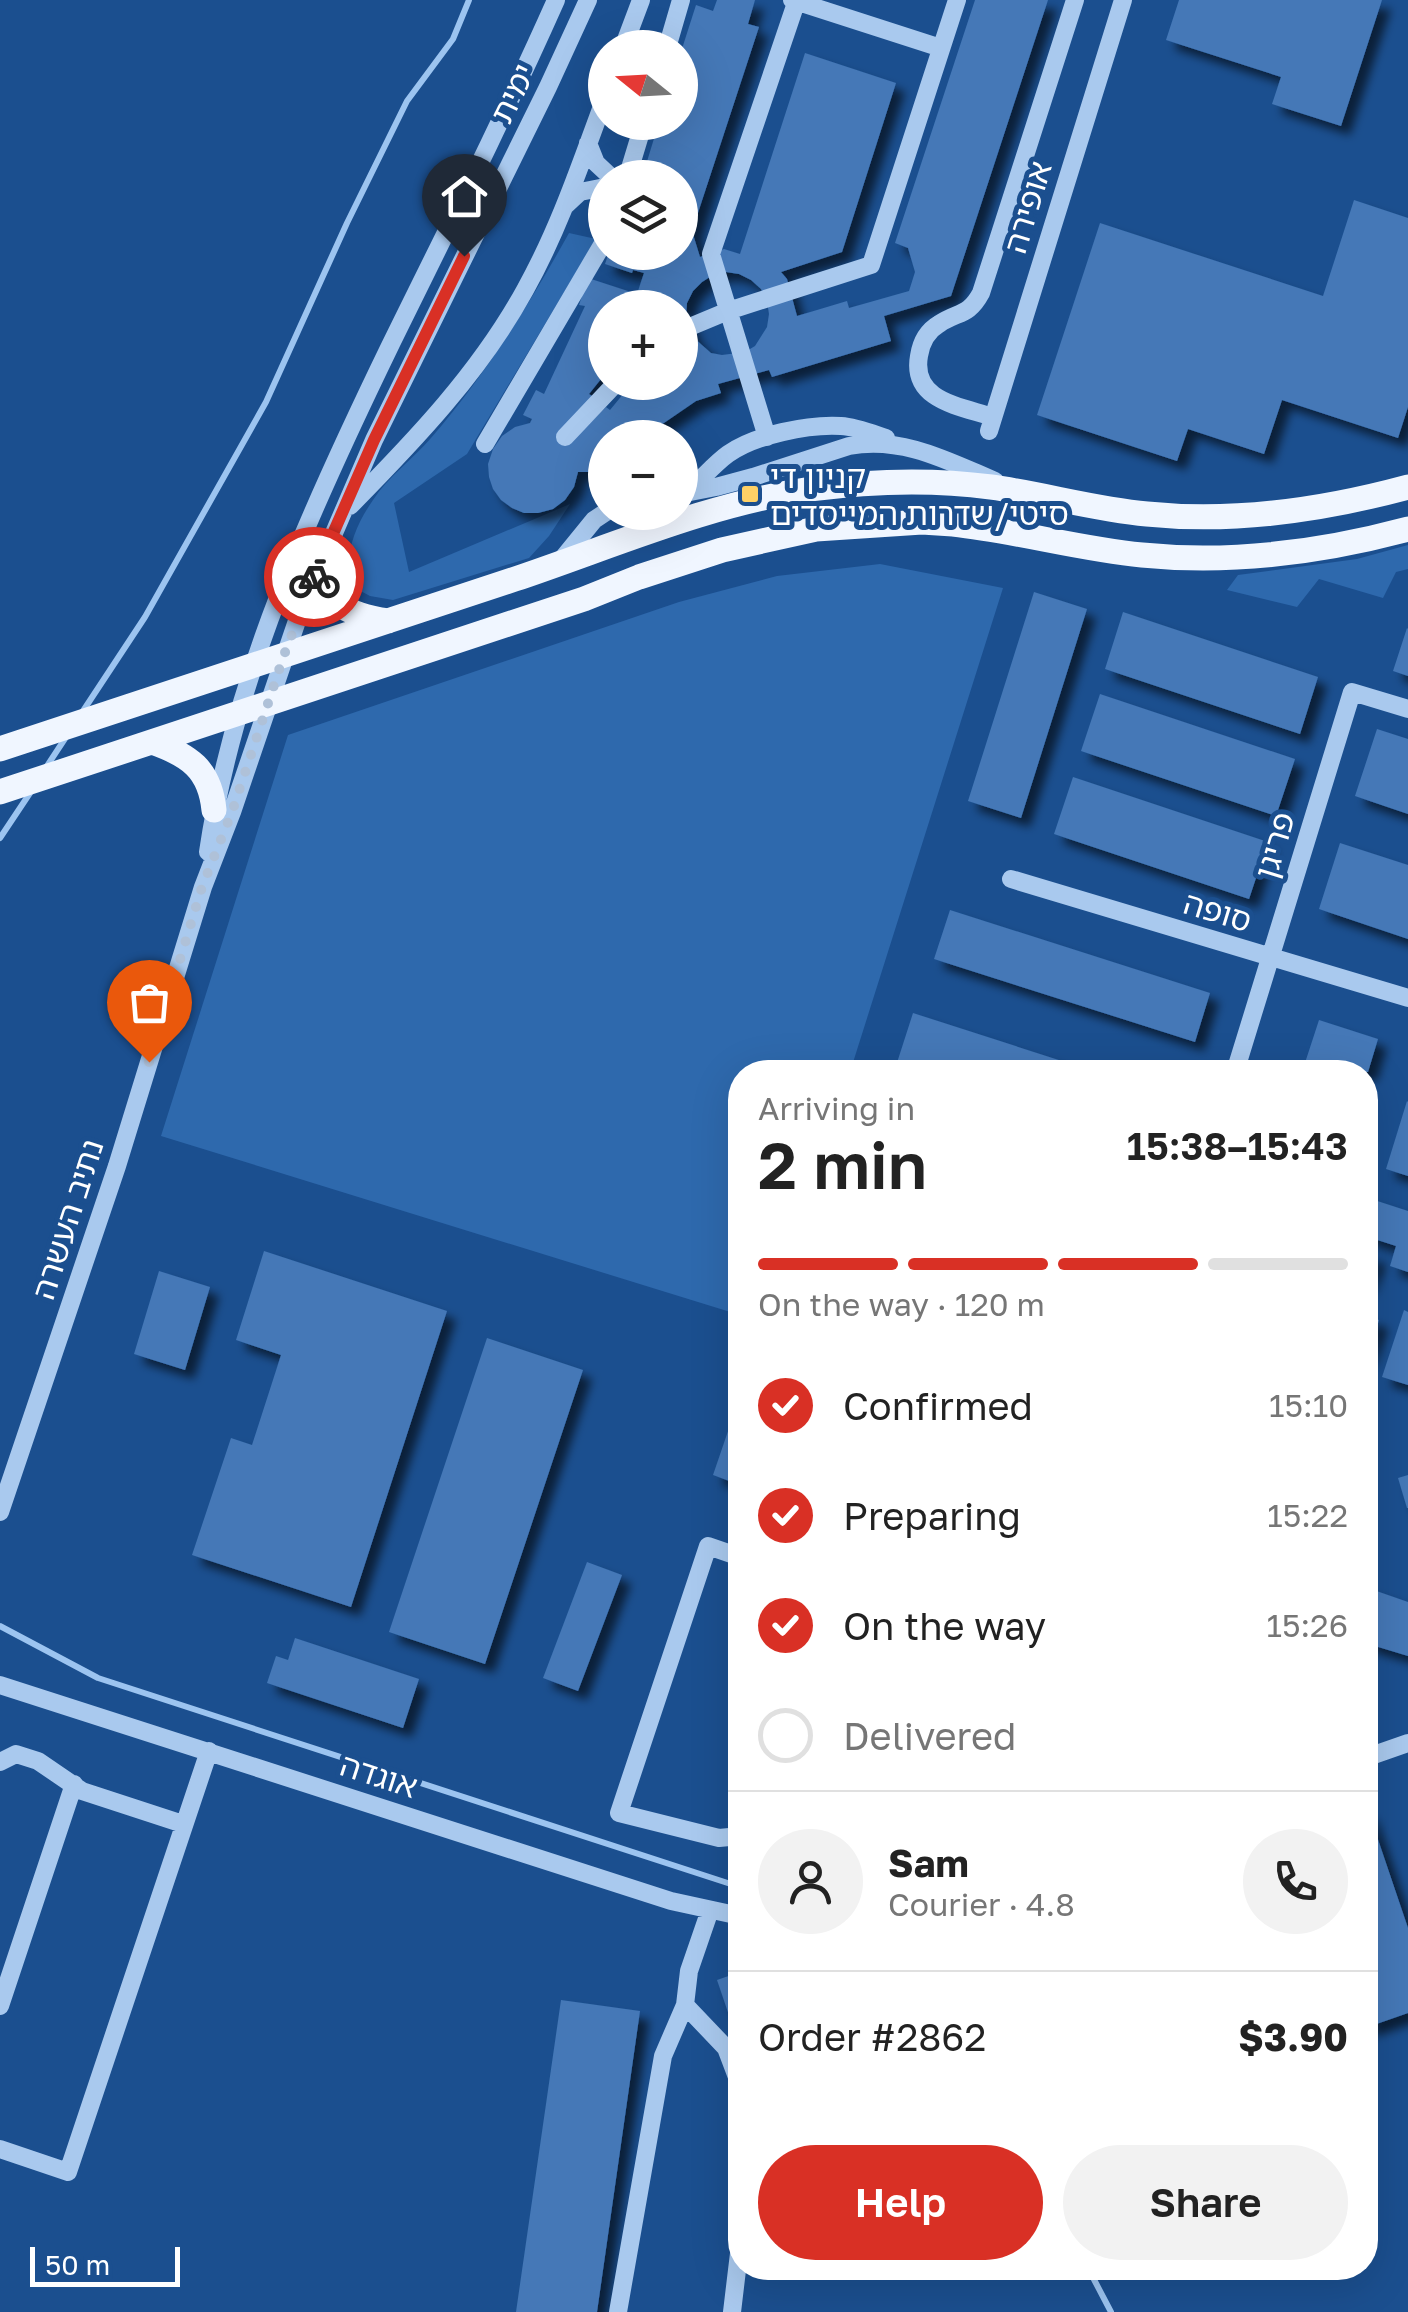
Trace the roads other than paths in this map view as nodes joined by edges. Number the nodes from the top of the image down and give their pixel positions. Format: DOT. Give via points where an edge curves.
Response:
graph roads {
  1 [pos="556,0"];
  2 [pos="588,0"];
  3 [pos="641,0"];
  4 [pos="681,0"];
  5 [pos="795,0"];
  6 [pos="956,0"];
  7 [pos="1075,0"];
  8 [pos="1122,0"];
  9 [pos="630,30"];
  10 [pos="672,30"];
  11 [pos="941,48"];
  12 [pos="589,140"];
  13 [pos="588,143"];
  14 [pos="595,160"];
  15 [pos="588,189"];
  16 [pos="565,206"];
  17 [pos="588,269"];
  18 [pos="728,311"];
  19 [pos="698,323"];
  20 [pos="599,400"];
  21 [pos="565,437"];
  22 [pos="766,437"];
  23 [pos="485,444"];
  24 [pos="914,448"];
  25 [pos="698,480"];
  26 [pos="1408,487"];
  27 [pos="698,491"];
  28 [pos="1023,493"];
  29 [pos="339,516"];
  30 [pos="588,528"];
  31 [pos="1408,529"];
  32 [pos="322,555"];
  33 [pos="558,564"];
  34 [pos="388,621"];
  35 [pos="284,655"];
  36 [pos="256,665"];
  37 [pos="268,704"];
  38 [pos="1408,710"];
  39 [pos="240,712"];
  40 [pos="152,742"];
  41 [pos="0,749"];
  42 [pos="0,792"];
  43 [pos="214,810"];
  44 [pos="1012,879"];
  45 [pos="202,887"];
  46 [pos="1270,958"];
  47 [pos="1408,998"];
  48 [pos="1239,1060"];
  49 [pos="0,1512"];
  50 [pos="728,1552"];
  51 [pos="0,1686"];
  52 [pos="1408,1744"];
  53 [pos="209,1751"];
  54 [pos="1378,1754"];
  55 [pos="0,1762"];
  56 [pos="74,1784"];
  57 [pos="183,1824"];
  58 [pos="728,1837"];
  59 [pos="710,1910"];
  60 [pos="728,1914"];
  61 [pos="685,2005"];
  62 [pos="0,2006"];
  63 [pos="728,2053"];
  64 [pos="0,2149"];
  65 [pos="736,2280"];
  66 [pos="618,2312"];
  67 [pos="732,2312"];
  1 -- 36 [label="street, ימית" via="342,447"];
  2 -- 29 [label="street, ימית"];
  3 -- 9 [label="street"];
  4 -- 10 [label="street"];
  5 -- 11 [label="street"];
  5 -- 18 [label="street" via="711,254"];
  6 -- 11 [label="street"];
  7 -- 8 [label="street, אופירה" via="981,293 965,314 939,324 920,346 918,379 924,388 991,424"];
  11 -- 18 [label="street" via="871,265"];
  12 -- 13 [label="street"];
  13 -- 14 [label="street"];
  13 -- 16 [label="street"];
  15 -- 16 [label="street"];
  16 -- 29 [label="street" via="523,294 466,378"];
  17 -- 23 [label="street"];
  18 -- 19 [label="street"];
  18 -- 22 [label="street"];
  20 -- 21 [label="street"];
  22 -- 24 [label="street" via="838,426"];
  22 -- 25 [label="street" via="731,451"];
  24 -- 27 [label="street" via="859,444"];
  24 -- 28 [label="street"];
  26 -- 28 [label="main road" via="1279,513 1190,517"];
  28 -- 33 [label="main road" via="923,481 810,489 712,510"];
  29 -- 32 [label="street, ימית"];
  30 -- 33 [label="street"];
  31 -- 37 [label="main road" via="1283,554 1189,558 954,524 816,530 680,562"];
  32 -- 34 [label="main road" via="333,599 361,616"];
  32 -- 35 [label="street, ימית"];
  33 -- 34 [label="main road"];
  34 -- 35 [label="main road"];
  35 -- 36 [label="main road"];
  35 -- 37 [label="street, ימית"];
  36 -- 39 [label="street, נתיב העשרה"];
  36 -- 41 [label="main road"];
  37 -- 39 [label="main road"];
  37 -- 45 [label="street, נתיב העשרה"];
  38 -- 46 [label="street, פריגן" via="1352,692"];
  39 -- 40 [label="main road"];
  39 -- 43 [label="street, נתיב העשרה"];
  40 -- 42 [label="main road"];
  40 -- 43 [label="main road" via="200,769"];
  43 -- 45 [label="street, נתיב העשרה"];
  44 -- 46 [label="street, סופה"];
  45 -- 49 [label="street, נתיב העשרה"];
  46 -- 47 [label="street, סופה"];
  46 -- 48 [label="street, פריגן"];
  50 -- 58 [label="street" via="708,1546 619,1813"];
  51 -- 53 [label="street, אוגדה"];
  52 -- 54 [label="street"];
  53 -- 57 [label="street"];
  53 -- 59 [label="street, אוגדה"];
  55 -- 56 [label="street" via="16,1754 38,1760"];
  56 -- 57 [label="street"];
  56 -- 62 [label="street"];
  57 -- 64 [label="street" via="68,2172"];
  59 -- 60 [label="street, אוגדה"];
  59 -- 61 [label="street"];
  61 -- 63 [label="street"];
  61 -- 66 [label="street" via="663,2056"];
  65 -- 67 [label="street"];
}
